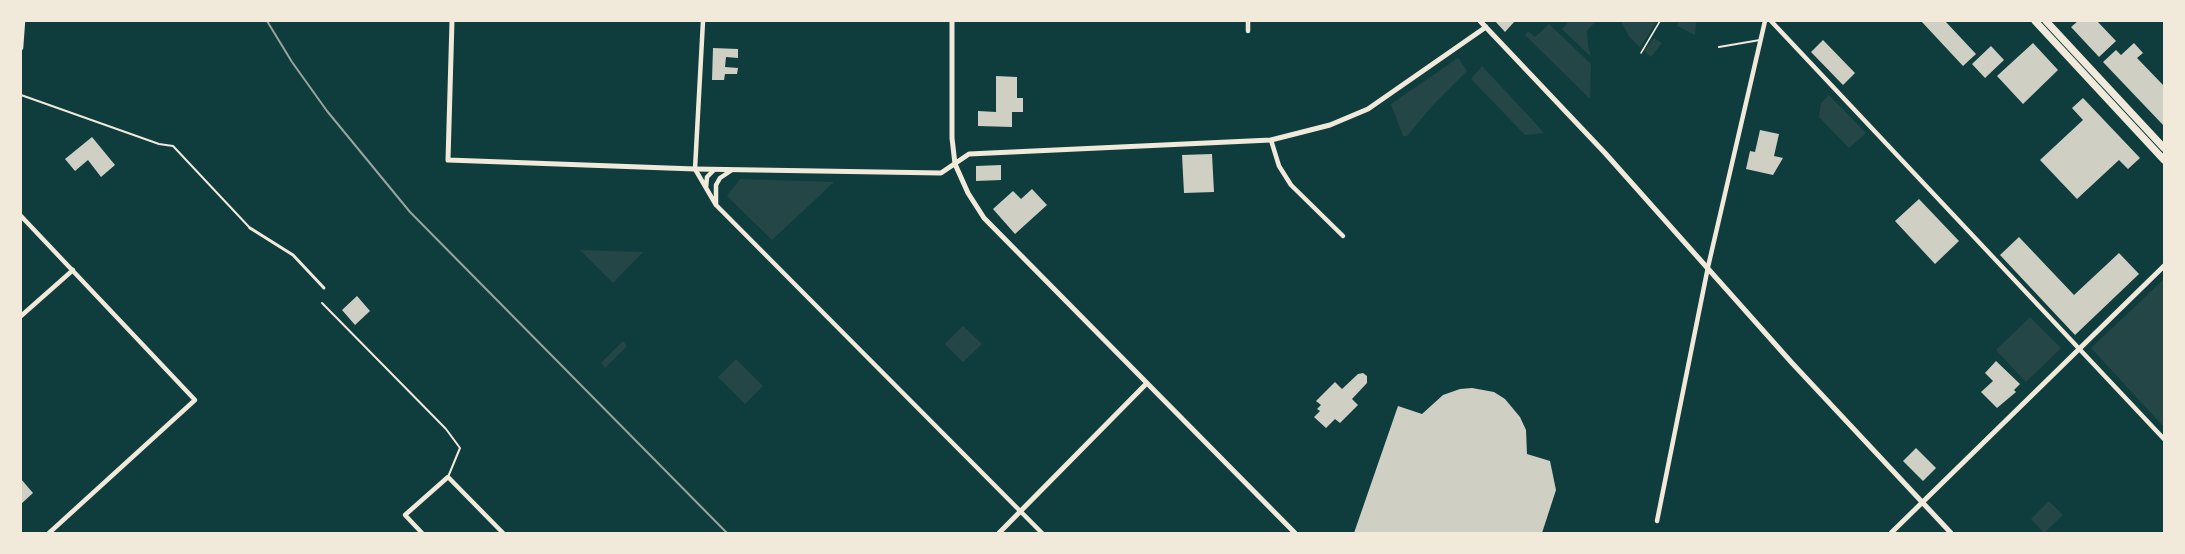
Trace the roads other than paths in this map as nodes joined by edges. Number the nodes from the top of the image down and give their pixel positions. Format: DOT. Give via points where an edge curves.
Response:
graph roads {
  1 [pos="23,21"];
  2 [pos="452,21"];
  3 [pos="703,21"];
  4 [pos="952,21"];
  5 [pos="1248,21"];
  6 [pos="1480,21"];
  7 [pos="1765,21"];
  8 [pos="1771,21"];
  9 [pos="2035,21"];
  10 [pos="2046,21"];
  11 [pos="1486,27"];
  12 [pos="1248,32"];
  13 [pos="1760,40"];
  14 [pos="1719,47"];
  15 [pos="21,48"];
  16 [pos="21,95"];
  17 [pos="1271,140"];
  18 [pos="2164,148"];
  19 [pos="2164,160"];
  20 [pos="954,164"];
  21 [pos="695,169"];
  22 [pos="717,169"];
  23 [pos="735,169"];
  24 [pos="706,188"];
  25 [pos="716,205"];
  26 [pos="21,216"];
  27 [pos="250,228"];
  28 [pos="1343,236"];
  29 [pos="2164,266"];
  30 [pos="1708,267"];
  31 [pos="73,270"];
  32 [pos="324,288"];
  33 [pos="322,303"];
  34 [pos="21,316"];
  35 [pos="2079,348"];
  36 [pos="1148,383"];
  37 [pos="2164,439"];
  38 [pos="448,477"];
  39 [pos="1923,502"];
  40 [pos="1020,511"];
  41 [pos="1657,521"];
  42 [pos="420,532"];
  43 [pos="49,533"];
  44 [pos="503,533"];
  45 [pos="999,533"];
  46 [pos="1042,533"];
  47 [pos="1295,533"];
  48 [pos="1891,533"];
  49 [pos="1951,533"];
  1 -- 15 [label="street"];
  2 -- 21 [label="street" via="448,160"];
  3 -- 21 [label="street"];
  4 -- 20 [label="street"];
  5 -- 12 [label="street"];
  6 -- 11 [label="street"];
  7 -- 13 [label="street"];
  8 -- 35 [label="street"];
  9 -- 19 [label="main road"];
  10 -- 18 [label="main road"];
  11 -- 17 [label="street" via="1368,109 1329,125"];
  11 -- 30 [label="street"];
  13 -- 14 [label="lane"];
  13 -- 30 [label="street"];
  16 -- 27 [label="lane" via="173,146"];
  17 -- 20 [label="street" via="979,153 969,154"];
  17 -- 28 [label="street" via="1279,166 1291,185"];
  20 -- 23 [label="street" via="941,173"];
  20 -- 36 [label="street" via="984,218"];
  21 -- 22 [label="street"];
  21 -- 24 [label="street"];
  22 -- 23 [label="street"];
  22 -- 24 [label="street" via="708,174"];
  23 -- 25 [label="street" via="725,173 716,185"];
  24 -- 25 [label="street"];
  25 -- 40 [label="street"];
  26 -- 31 [label="street"];
  27 -- 32 [label="street" via="292,255"];
  29 -- 35 [label="street"];
  30 -- 39 [label="street"];
  30 -- 41 [label="street"];
  31 -- 34 [label="street"];
  31 -- 43 [label="street" via="195,400"];
  33 -- 38 [label="lane" via="460,448"];
  35 -- 37 [label="street"];
  35 -- 39 [label="street"];
  36 -- 40 [label="street"];
  36 -- 47 [label="street"];
  38 -- 42 [label="street" via="405,515"];
  38 -- 44 [label="street"];
  39 -- 48 [label="street"];
  39 -- 49 [label="street"];
  40 -- 45 [label="street"];
  40 -- 46 [label="street"];
}
